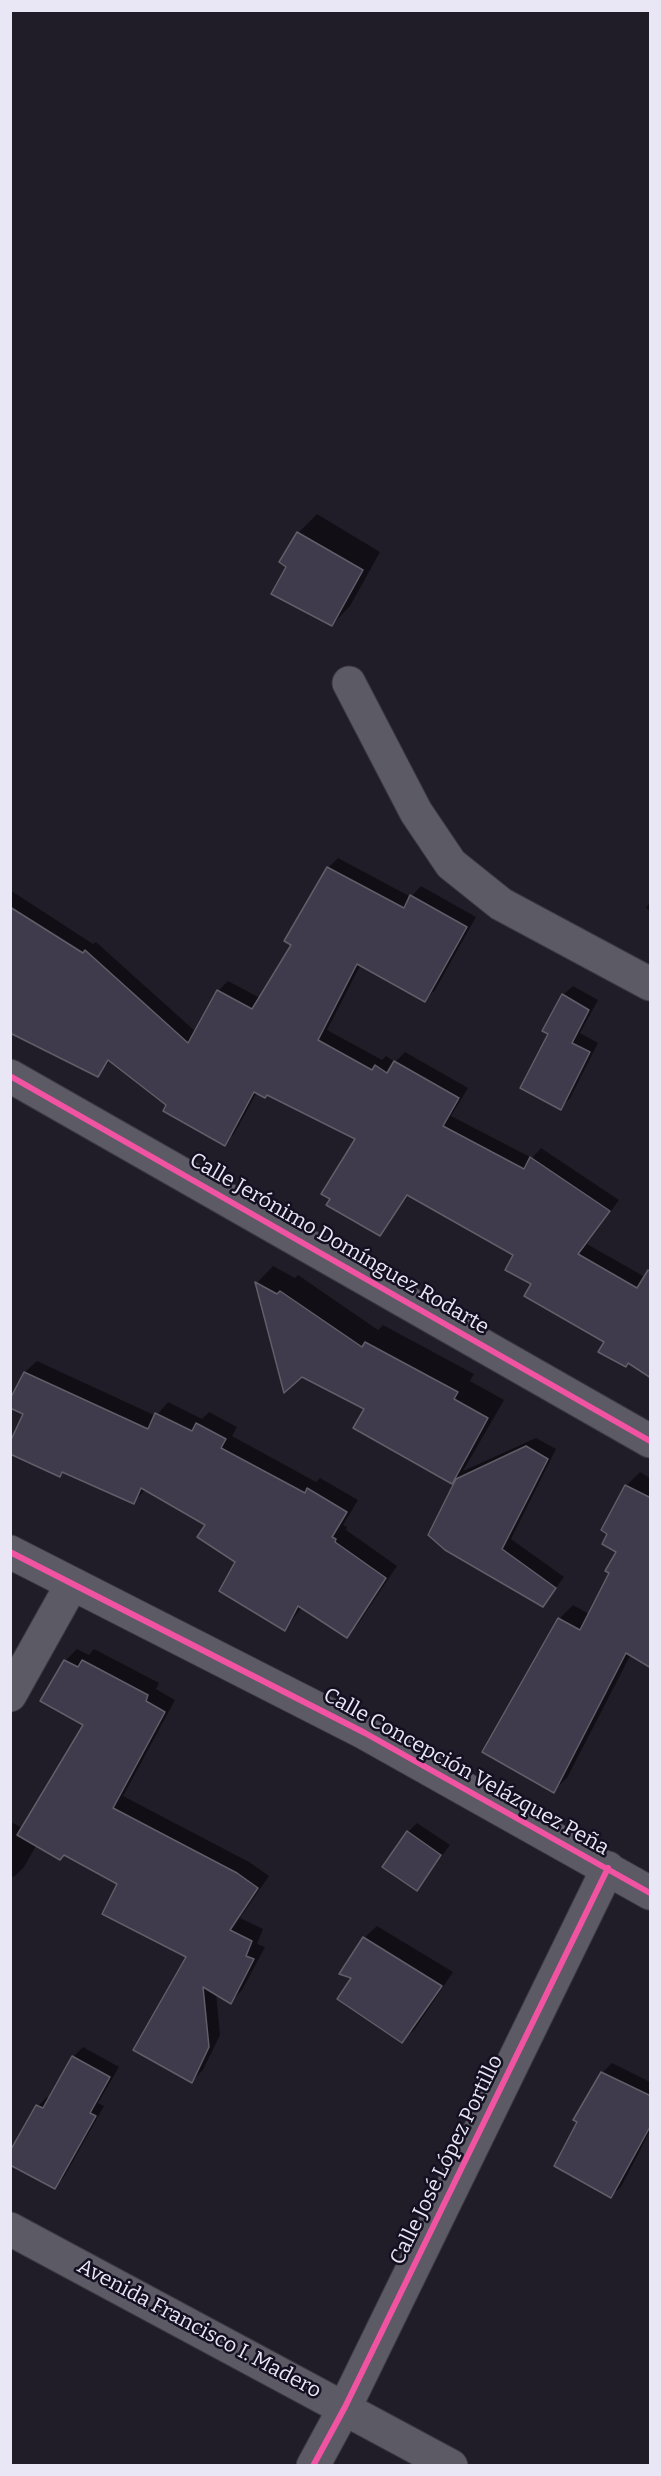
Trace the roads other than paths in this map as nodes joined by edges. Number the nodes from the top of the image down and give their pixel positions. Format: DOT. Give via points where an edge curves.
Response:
graph roads {
  1 [pos="349,683"];
  2 [pos="651,984"];
  3 [pos="10,1076"];
  4 [pos="651,1441"];
  5 [pos="10,1552"];
  6 [pos="72,1584"];
  7 [pos="10,1695"];
  8 [pos="608,1868"];
  9 [pos="651,1893"];
  10 [pos="10,2229"];
  11 [pos="345,2407"];
  12 [pos="313,2466"];
  13 [pos="451,2466"];
  1 -- 2 [label="street" via="416,812 451,864 501,904"];
  3 -- 4 [label="street, Calle Jerónimo Domínguez Rodarte"];
  5 -- 6 [label="street, Calle Concepción Velázquez Peña"];
  6 -- 7 [label="street"];
  6 -- 8 [label="street, Calle Concepción Velázquez Peña" via="365,1732"];
  8 -- 9 [label="street, Calle Concepción Velázquez Peña"];
  8 -- 11 [label="street, Calle José López Portillo"];
  10 -- 11 [label="street, Avenida Francisco I. Madero"];
  11 -- 12 [label="street, Calle José López Portillo"];
  11 -- 13 [label="street, Avenida Francisco I. Madero"];
}
